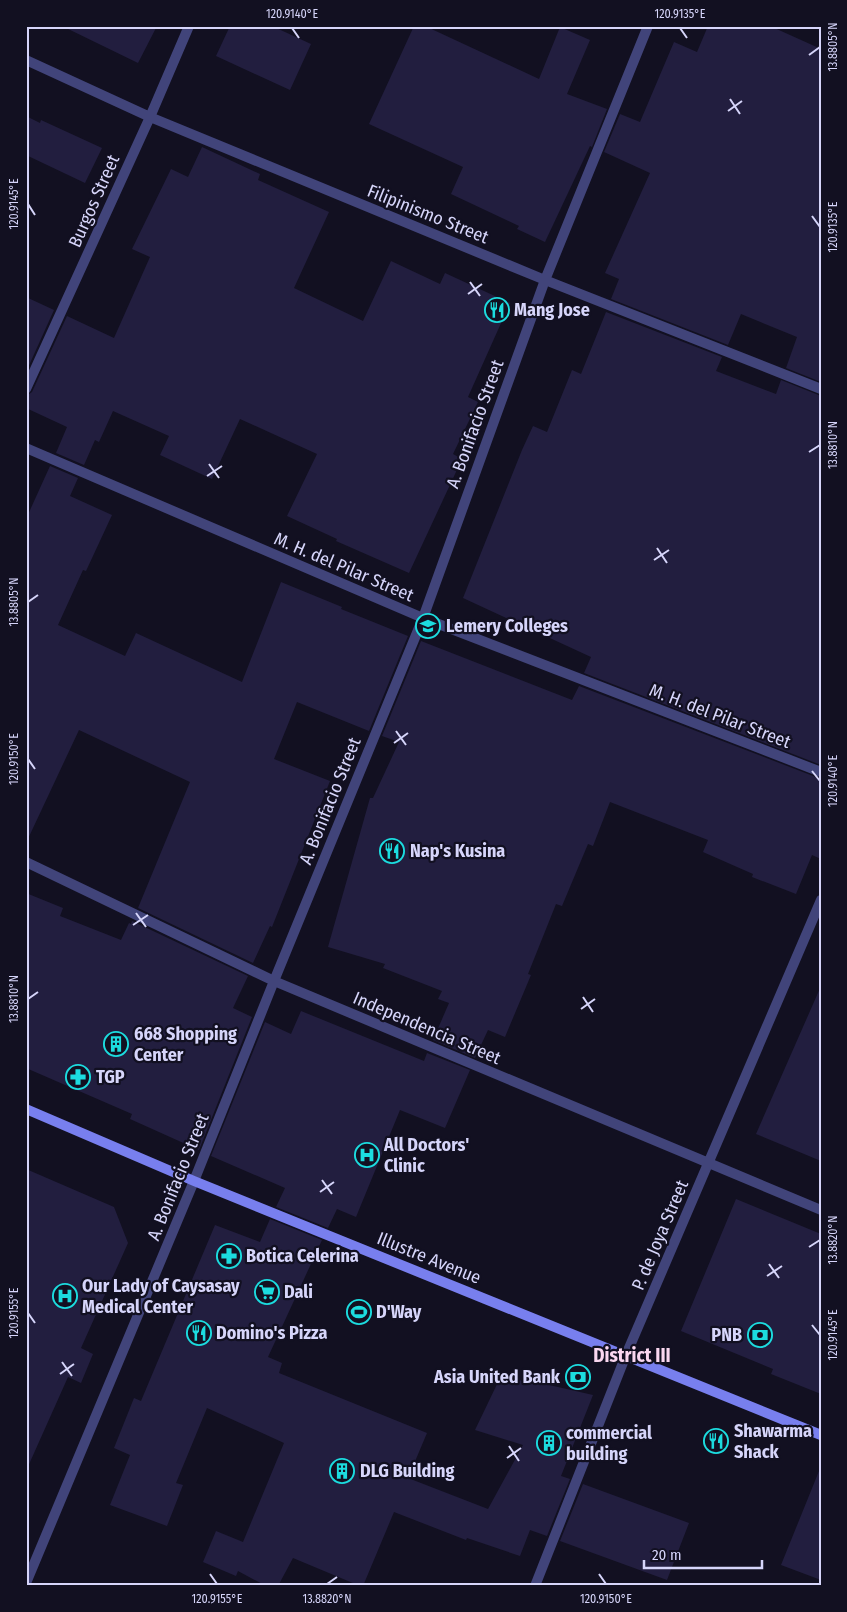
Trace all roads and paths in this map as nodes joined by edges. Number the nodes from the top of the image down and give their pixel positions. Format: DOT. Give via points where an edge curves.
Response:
graph roads {
  1 [pos="189,26"];
  2 [pos="648,26"];
  3 [pos="26,60"];
  4 [pos="150,117"];
  5 [pos="545,280"];
  6 [pos="26,389"];
  7 [pos="821,389"];
  8 [pos="26,448"];
  9 [pos="423,618"];
  10 [pos="821,772"];
  11 [pos="26,862"];
  12 [pos="821,900"];
  13 [pos="274,981"];
  14 [pos="26,1109"];
  15 [pos="709,1164"];
  16 [pos="194,1181"];
  17 [pos="821,1210"];
  18 [pos="626,1355"];
  19 [pos="821,1434"];
  20 [pos="26,1583"];
  21 [pos="535,1586"];
  1 -- 4 [label="street, Burgos Street"];
  2 -- 5 [label="street, A. Bonifacio Street"];
  3 -- 4 [label="street, Filipinismo Street"];
  4 -- 5 [label="street, Filipinismo Street"];
  4 -- 6 [label="street, Burgos Street"];
  5 -- 7 [label="street, Filipinismo Street"];
  5 -- 9 [label="street, A. Bonifacio Street"];
  8 -- 9 [label="street, M. H. del Pilar Street"];
  9 -- 10 [label="street, M. H. del Pilar Street"];
  9 -- 13 [label="street, A. Bonifacio Street"];
  11 -- 13 [label="street, Independencia Street"];
  12 -- 15 [label="street, P. de Joya Street"];
  13 -- 15 [label="street, Independencia Street"];
  13 -- 16 [label="street, A. Bonifacio Street"];
  14 -- 16 [label="main road, Illustre Avenue"];
  15 -- 17 [label="street, Independencia Street"];
  15 -- 18 [label="street, P. de Joya Street"];
  16 -- 18 [label="main road, Illustre Avenue"];
  16 -- 20 [label="street, A. Bonifacio Street"];
  18 -- 19 [label="main road, Illustre Avenue"];
  18 -- 21 [label="street, P. de Joya Street"];
}
